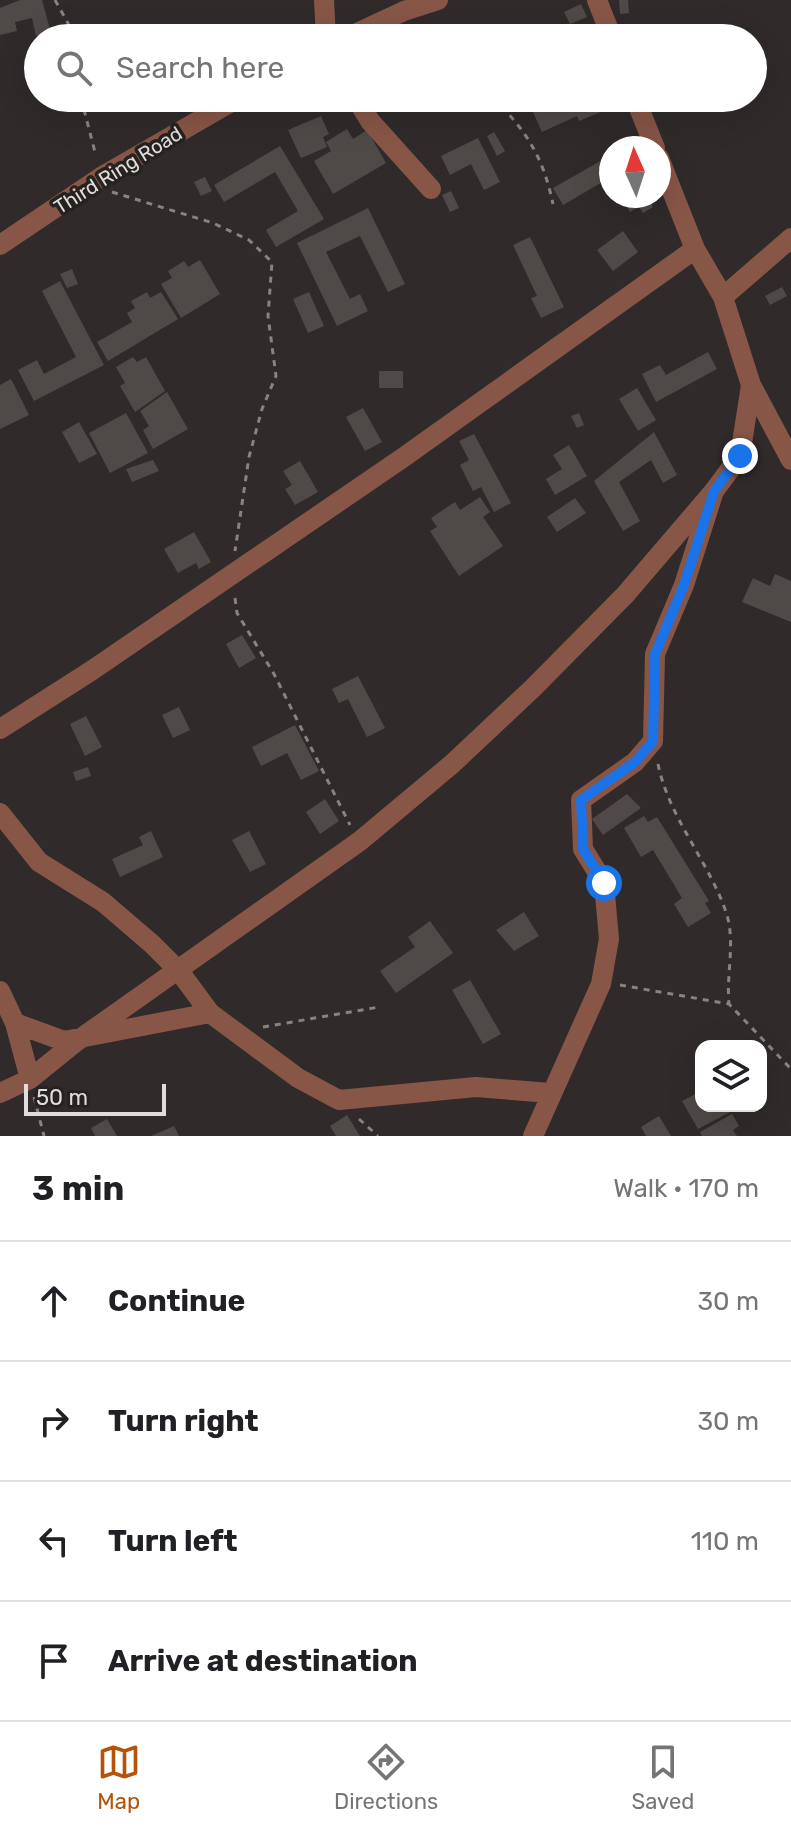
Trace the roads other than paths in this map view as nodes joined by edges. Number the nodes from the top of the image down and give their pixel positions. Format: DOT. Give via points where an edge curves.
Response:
graph roads {
  1 [pos="324,0"];
  2 [pos="438,0"];
  3 [pos="597,0"];
  4 [pos="325,24"];
  5 [pos="376,24"];
  6 [pos="606,24"];
  7 [pos="214,112"];
  8 [pos="365,112"];
  9 [pos="641,112"];
  10 [pos="650,136"];
  11 [pos="671,188"];
  12 [pos="431,189"];
  13 [pos="791,238"];
  14 [pos="0,245"];
  15 [pos="695,249"];
  16 [pos="723,297"];
  17 [pos="751,385"];
  18 [pos="791,460"];
  19 [pos="714,491"];
  20 [pos="0,729"];
  21 [pos="0,813"];
  22 [pos="179,971"];
  23 [pos="0,991"];
  24 [pos="210,1013"];
  25 [pos="15,1023"];
  26 [pos="79,1040"];
  27 [pos="30,1079"];
  28 [pos="0,1093"];
  29 [pos="550,1093"];
  30 [pos="533,1136"];
  1 -- 4 [label="street"];
  2 -- 5 [label="street"];
  3 -- 6 [label="street"];
  7 -- 14 [label="street, Third Ring Road" via="95,181"];
  8 -- 12 [label="street"];
  9 -- 10 [label="street"];
  11 -- 15 [label="street"];
  13 -- 16 [label="street"];
  15 -- 16 [label="street"];
  15 -- 20 [label="street" via="404,457"];
  16 -- 17 [label="street"];
  17 -- 18 [label="street"];
  17 -- 19 [label="street" via="740,456"];
  19 -- 22 [label="street" via="625,595 452,764 360,841"];
  19 -- 29 [label="street" via="655,654 653,741 635,762 581,800 583,849 604,883 609,939 601,984"];
  21 -- 22 [label="street" via="39,862 103,902"];
  22 -- 24 [label="street"];
  22 -- 26 [label="street"];
  23 -- 25 [label="street"];
  24 -- 26 [label="street"];
  24 -- 29 [label="street" via="298,1078 339,1100 476,1087"];
  25 -- 26 [label="street" via="64,1041"];
  25 -- 27 [label="street"];
  26 -- 27 [label="street"];
  27 -- 28 [label="street"];
  29 -- 30 [label="street"];
}
